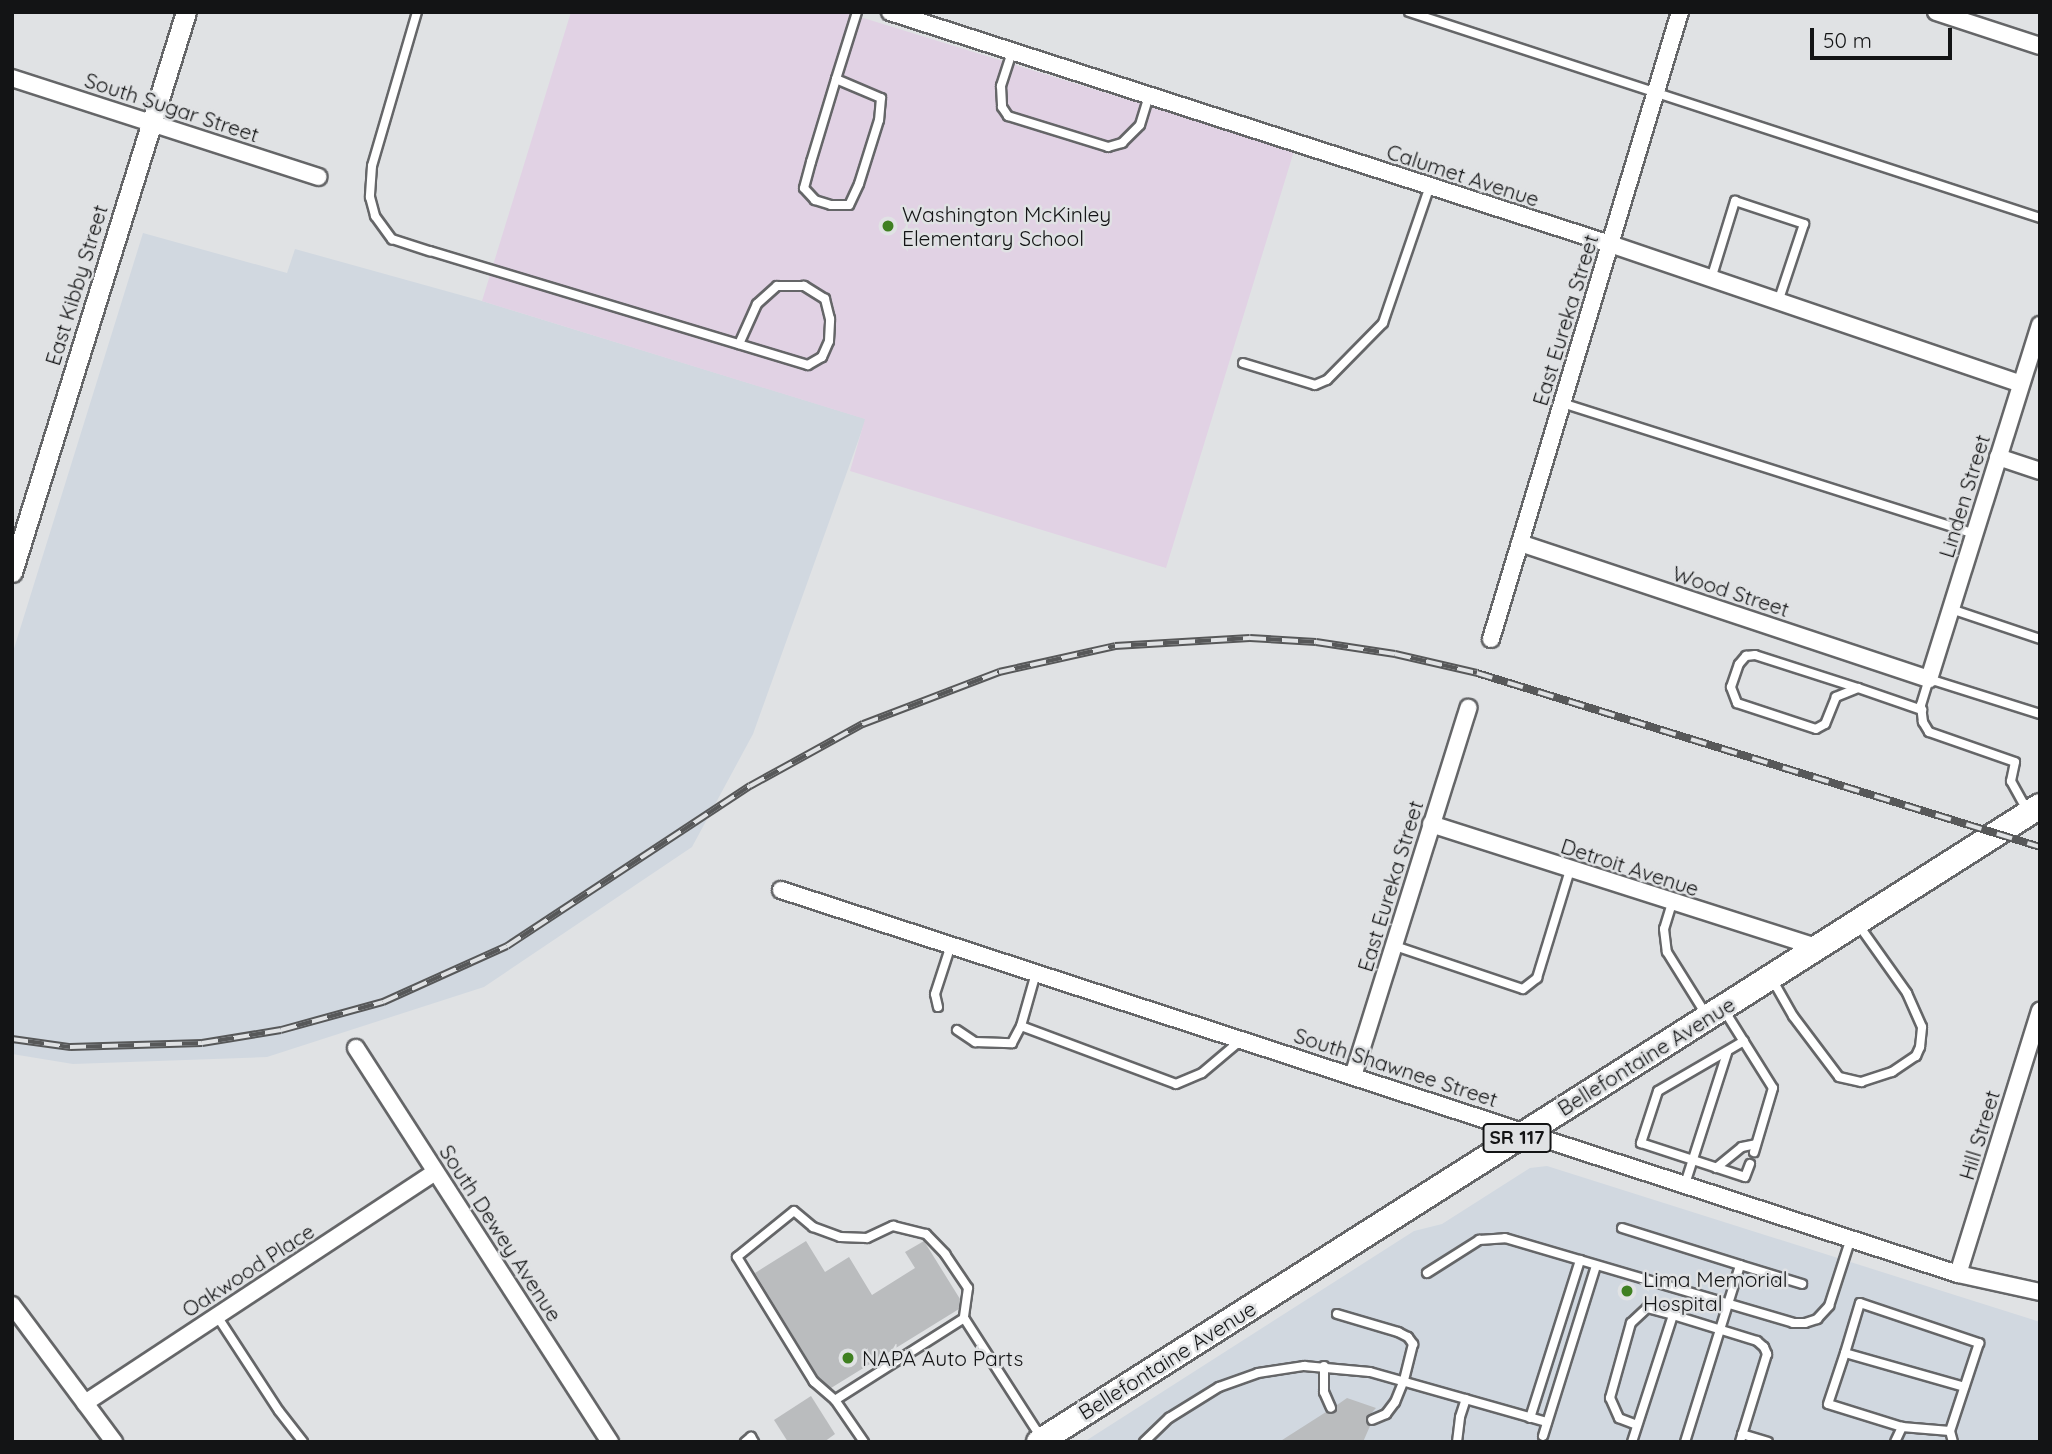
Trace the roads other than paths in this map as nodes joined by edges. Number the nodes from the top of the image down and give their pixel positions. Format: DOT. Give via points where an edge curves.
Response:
graph roads {
  1 [pos="186,12"];
  2 [pos="417,12"];
  3 [pos="857,12"];
  4 [pos="890,12"];
  5 [pos="1409,12"];
  6 [pos="1680,12"];
  7 [pos="1936,12"];
  8 [pos="941,20"];
  9 [pos="2040,46"];
  10 [pos="1012,52"];
  11 [pos="12,78"];
  12 [pos="836,79"];
  13 [pos="1656,92"];
  14 [pos="1149,96"];
  15 [pos="150,122"];
  16 [pos="318,177"];
  17 [pos="1430,186"];
  18 [pos="2040,218"];
  19 [pos="1610,244"];
  20 [pos="1711,279"];
  21 [pos="1778,302"];
  22 [pos="2040,325"];
  23 [pos="739,344"];
  24 [pos="1243,363"];
  25 [pos="2021,384"];
  26 [pos="1562,403"];
  27 [pos="1998,457"];
  28 [pos="2040,471"];
  29 [pos="1974,534"];
  30 [pos="1520,543"];
  31 [pos="12,572"];
  32 [pos="1951,609"];
  33 [pos="1490,639"];
  34 [pos="2040,639"];
  35 [pos="1929,679"];
  36 [pos="1858,688"];
  37 [pos="1468,708"];
  38 [pos="1922,710"];
  39 [pos="2040,714"];
  40 [pos="2034,809"];
  41 [pos="1431,824"];
  42 [pos="1570,870"];
  43 [pos="781,890"];
  44 [pos="1672,903"];
  45 [pos="1857,922"];
  46 [pos="1392,945"];
  47 [pos="951,946"];
  48 [pos="1817,947"];
  49 [pos="1036,973"];
  50 [pos="1771,977"];
  51 [pos="938,1007"];
  52 [pos="2040,1010"];
  53 [pos="1715,1012"];
  54 [pos="1021,1026"];
  55 [pos="957,1030"];
  56 [pos="1241,1040"];
  57 [pos="1744,1041"];
  58 [pos="356,1048"];
  59 [pos="1727,1053"];
  60 [pos="1353,1076"];
  61 [pos="1528,1131"];
  62 [pos="1693,1160"];
  63 [pos="1750,1164"];
  64 [pos="1716,1168"];
  65 [pos="435,1172"];
  66 [pos="1685,1184"];
  67 [pos="1622,1228"];
  68 [pos="1851,1238"];
  69 [pos="1580,1260"];
  70 [pos="1740,1265"];
  71 [pos="1596,1266"];
  72 [pos="1427,1273"];
  73 [pos="1958,1273"];
  74 [pos="1802,1284"];
  75 [pos="2040,1292"];
  76 [pos="1728,1304"];
  77 [pos="12,1306"];
  78 [pos="1337,1314"];
  79 [pos="1673,1315"];
  80 [pos="216,1316"];
  81 [pos="964,1318"];
  82 [pos="1720,1329"];
  83 [pos="1844,1353"];
  84 [pos="1324,1366"];
  85 [pos="1404,1380"];
  86 [pos="1964,1387"];
  87 [pos="1466,1399"];
  88 [pos="835,1400"];
  89 [pos="85,1403"];
  90 [pos="1331,1408"];
  91 [pos="1530,1418"];
  92 [pos="1372,1420"];
  93 [pos="1547,1422"];
  94 [pos="1637,1425"];
  95 [pos="1902,1426"];
  96 [pos="1950,1431"];
  97 [pos="1543,1436"];
  98 [pos="1741,1438"];
  99 [pos="1042,1441"];
  100 [pos="114,1442"];
  101 [pos="303,1442"];
  102 [pos="610,1442"];
  103 [pos="745,1442"];
  104 [pos="754,1442"];
  105 [pos="864,1442"];
  106 [pos="1144,1442"];
  107 [pos="1457,1442"];
  108 [pos="1632,1442"];
  109 [pos="1685,1442"];
  110 [pos="1768,1442"];
  111 [pos="1895,1442"];
  112 [pos="1953,1442"];
  1 -- 15 [label="street, East Kibby Street"];
  2 -- 23 [label="lane" via="372,166 375,216 392,239"];
  3 -- 12 [label="lane"];
  4 -- 8 [label="street, Calumet Avenue"];
  5 -- 13 [label="lane"];
  6 -- 13 [label="street, East Eureka Street"];
  7 -- 9 [label="street"];
  8 -- 10 [label="street, Calumet Avenue"];
  10 -- 14 [label="street, Calumet Avenue"];
  10 -- 14 [label="lane" via="1001,86 1002,107 1008,116 1108,148 1122,143 1140,125"];
  11 -- 15 [label="street, South Sugar Street"];
  12 -- 12 [label="lane" via="804,188 815,200 849,205 879,120 881,98"];
  13 -- 18 [label="lane"];
  13 -- 19 [label="street, East Eureka Street"];
  14 -- 17 [label="street, Calumet Avenue"];
  15 -- 16 [label="street, South Sugar Street"];
  15 -- 31 [label="street, East Kibby Street"];
  17 -- 19 [label="street, Calumet Avenue"];
  17 -- 24 [label="lane" via="1383,323 1326,380 1315,385"];
  19 -- 20 [label="street, Calumet Avenue"];
  19 -- 26 [label="street, East Eureka Street"];
  20 -- 21 [label="street, Calumet Avenue"];
  20 -- 21 [label="lane" via="1735,201 1804,224"];
  21 -- 25 [label="street, Calumet Avenue"];
  22 -- 25 [label="street, Linden Street"];
  23 -- 23 [label="lane" via="808,365 822,357 830,341 825,299 804,286 777,286 757,304"];
  25 -- 27 [label="street, Linden Street"];
  26 -- 29 [label="lane"];
  26 -- 30 [label="street, East Eureka Street"];
  27 -- 28 [label="street"];
  27 -- 29 [label="street, Linden Street"];
  29 -- 32 [label="street, Linden Street"];
  30 -- 33 [label="street, East Eureka Street"];
  30 -- 35 [label="street, Wood Street"];
  32 -- 34 [label="lane"];
  32 -- 35 [label="street, Linden Street"];
  35 -- 38 [label="lane"];
  35 -- 39 [label="lane"];
  36 -- 36 [label="lane" via="1755,655 1746,656 1739,664 1731,687 1738,703 1816,729 1825,724 1836,697"];
  36 -- 38 [label="lane"];
  37 -- 41 [label="street, East Eureka Street"];
  38 -- 40 [label="lane" via="1929,732 2015,762 2011,781"];
  40 -- 45 [label="main road, Bellefontaine Avenue / SR 117"];
  41 -- 42 [label="street, Detroit Avenue"];
  41 -- 46 [label="street, East Eureka Street"];
  42 -- 44 [label="street, Detroit Avenue"];
  42 -- 46 [label="lane" via="1537,978 1523,989"];
  43 -- 47 [label="street, South Shawnee Street"];
  44 -- 48 [label="street, Detroit Avenue"];
  44 -- 53 [label="lane" via="1664,929 1667,952"];
  45 -- 48 [label="main road, Bellefontaine Avenue / SR 117"];
  45 -- 50 [label="lane" via="1907,993 1922,1027 1916,1056 1892,1072 1861,1082 1839,1077 1793,1016"];
  46 -- 60 [label="street, East Eureka Street"];
  47 -- 49 [label="street, South Shawnee Street"];
  47 -- 51 [label="lane" via="935,994"];
  48 -- 50 [label="main road, Bellefontaine Avenue / SR 117"];
  49 -- 54 [label="lane"];
  49 -- 56 [label="street, South Shawnee Street"];
  50 -- 53 [label="main road, Bellefontaine Avenue / SR 117"];
  52 -- 73 [label="street, Hill Street"];
  53 -- 57 [label="lane"];
  53 -- 61 [label="main road, Bellefontaine Avenue / SR 117"];
  54 -- 55 [label="lane" via="1012,1043 975,1042"];
  54 -- 56 [label="lane" via="1176,1084 1202,1073"];
  56 -- 60 [label="street, South Shawnee Street"];
  57 -- 59 [label="lane"];
  57 -- 64 [label="lane" via="1773,1088 1755,1148 1742,1147"];
  58 -- 65 [label="street, South Dewey Avenue"];
  59 -- 62 [label="lane"];
  59 -- 62 [label="lane" via="1658,1091 1641,1143"];
  60 -- 61 [label="street, South Shawnee Street"];
  61 -- 66 [label="street, South Shawnee Street"];
  61 -- 99 [label="main road, Bellefontaine Avenue / SR 117"];
  62 -- 64 [label="lane"];
  62 -- 66 [label="lane"];
  63 -- 64 [label="lane" via="1745,1177"];
  65 -- 80 [label="street, Oakwood Place"];
  65 -- 102 [label="street, South Dewey Avenue"];
  66 -- 68 [label="street, South Shawnee Street"];
  67 -- 70 [label="lane"];
  68 -- 73 [label="street, South Shawnee Street"];
  68 -- 76 [label="lane" via="1829,1306 1817,1319 1793,1323"];
  69 -- 71 [label="lane"];
  69 -- 72 [label="lane" via="1521,1240 1492,1238 1468,1246"];
  69 -- 91 [label="lane"];
  70 -- 74 [label="lane"];
  70 -- 76 [label="lane"];
  71 -- 76 [label="lane"];
  71 -- 93 [label="lane"];
  73 -- 75 [label="street, South Shawnee Street"];
  76 -- 82 [label="lane"];
  77 -- 89 [label="street"];
  78 -- 85 [label="lane" via="1408,1337 1413,1350"];
  79 -- 82 [label="lane"];
  79 -- 94 [label="lane"];
  79 -- 94 [label="lane" via="1647,1308 1631,1323 1610,1398 1619,1418"];
  80 -- 89 [label="street, Oakwood Place"];
  80 -- 101 [label="lane"];
  81 -- 88 [label="lane"];
  81 -- 88 [label="lane" via="968,1288 926,1234 893,1226 867,1238 839,1237 813,1227 794,1211 737,1257 814,1382"];
  81 -- 99 [label="lane"];
  82 -- 98 [label="lane" via="1757,1341 1767,1354"];
  82 -- 109 [label="lane"];
  83 -- 86 [label="lane"];
  83 -- 86 [label="lane" via="1860,1303 1979,1343"];
  83 -- 95 [label="lane" via="1828,1404"];
  84 -- 85 [label="lane"];
  84 -- 90 [label="lane" via="1324,1392"];
  84 -- 106 [label="lane" via="1280,1368 1219,1387 1169,1418"];
  85 -- 87 [label="lane"];
  85 -- 92 [label="lane" via="1390,1409"];
  86 -- 96 [label="lane"];
  87 -- 91 [label="lane"];
  87 -- 107 [label="lane"];
  88 -- 105 [label="lane"];
  89 -- 100 [label="street"];
  91 -- 93 [label="lane"];
  93 -- 97 [label="lane"];
  94 -- 108 [label="lane"];
  95 -- 96 [label="lane"];
  95 -- 111 [label="lane"];
  96 -- 112 [label="lane"];
  98 -- 110 [label="lane"];
  103 -- 104 [label="lane" via="751,1437"];
}
